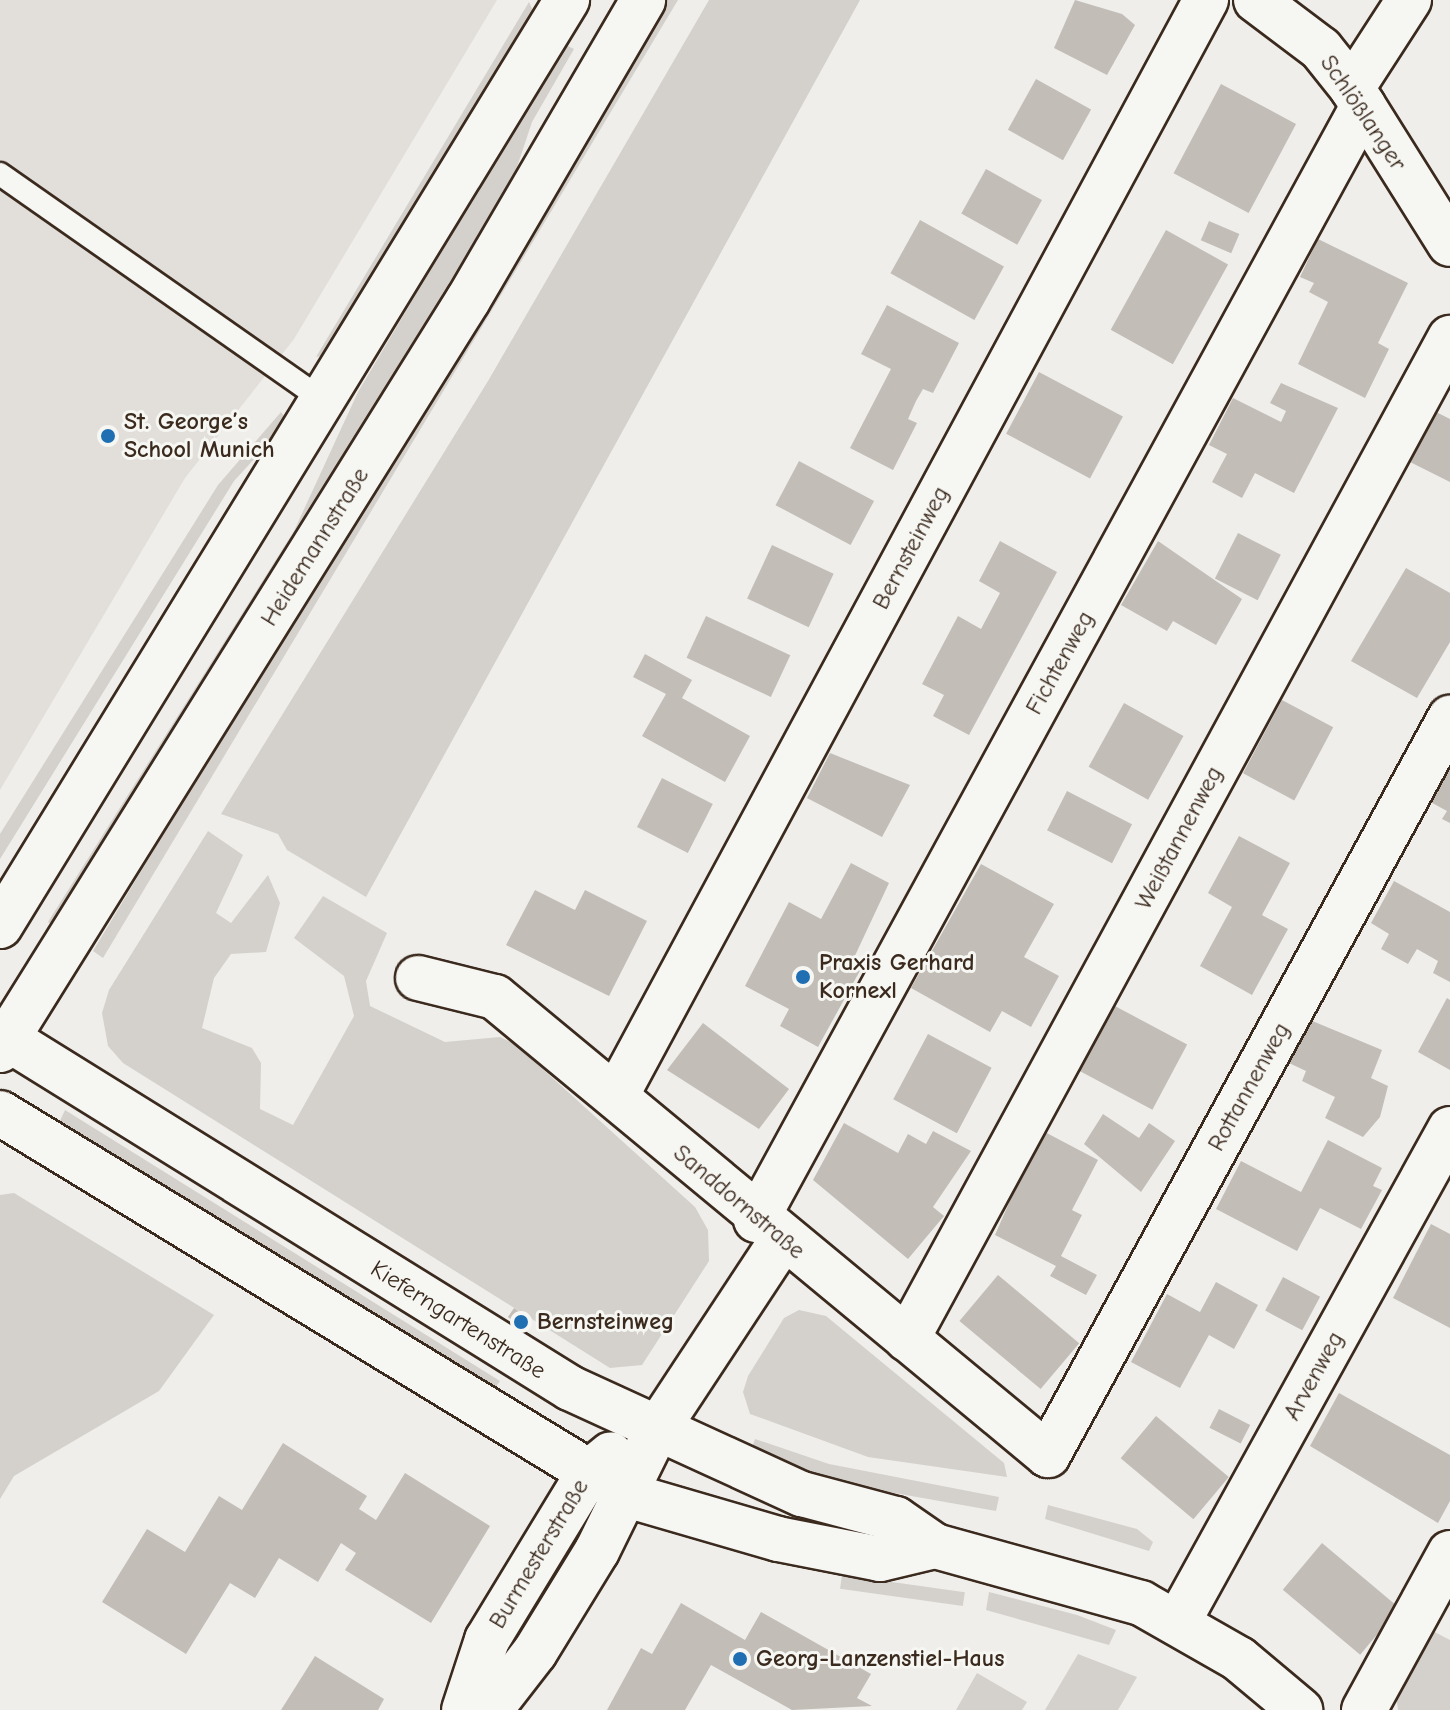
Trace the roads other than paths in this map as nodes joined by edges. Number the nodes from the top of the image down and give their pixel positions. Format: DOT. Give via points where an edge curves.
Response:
graph roads {
  1 [pos="643,0"];
  2 [pos="1206,0"];
  3 [pos="1256,0"];
  4 [pos="1409,0"];
  5 [pos="563,2"];
  6 [pos="620,38"];
  7 [pos="1358,97"];
  8 [pos="0,174"];
  9 [pos="1450,244"];
  10 [pos="1450,338"];
  11 [pos="323,400"];
  12 [pos="1450,718"];
  13 [pos="0,926"];
  14 [pos="418,978"];
  15 [pos="2,1041"];
  16 [pos="616,1096"];
  17 [pos="0,1113"];
  18 [pos="1450,1129"];
  19 [pos="769,1230"];
  20 [pos="907,1339"];
  21 [pos="656,1431"];
  22 [pos="1048,1455"];
  23 [pos="589,1472"];
  24 [pos="627,1495"];
  25 [pos="935,1546"];
  26 [pos="1450,1553"];
  27 [pos="1178,1622"];
  28 [pos="464,1710"];
  29 [pos="490,1710"];
  30 [pos="1300,1710"];
  31 [pos="1364,1710"];
  1 -- 6 [label="street, Heidemannstraße"];
  2 -- 16 [label="street, Bernsteinweg"];
  3 -- 7 [label="street, Schlößlanger" via="1321,49"];
  4 -- 7 [label="street, Fichtenweg"];
  5 -- 6 [label="street"];
  5 -- 11 [label="street"];
  6 -- 15 [label="street, Heidemannstraße" via="468,300"];
  7 -- 9 [label="street, Schlößlanger"];
  7 -- 19 [label="street, Fichtenweg"];
  8 -- 11 [label="lane"];
  10 -- 20 [label="street, Weißtannenweg"];
  11 -- 13 [label="street"];
  12 -- 22 [label="street, Rottannenweg"];
  14 -- 16 [label="street, Sanddornstraße" via="495,997"];
  15 -- 21 [label="street, Kieferngartenstraße" via="527,1363"];
  16 -- 19 [label="street, Sanddornstraße"];
  17 -- 23 [label="street, Kieferngartenstraße"];
  18 -- 27 [label="street, Arvenweg"];
  19 -- 20 [label="street, Sanddornstraße"];
  19 -- 21 [label="street, Burmesterstraße"];
  20 -- 22 [label="street, Sanddornstraße"];
  21 -- 23 [label="street, Burmesterstraße"];
  21 -- 24 [label="street, Burmesterstraße"];
  21 -- 25 [label="street, Kieferngartenstraße" via="802,1494 896,1519"];
  23 -- 24 [label="street, Kieferngartenstraße"];
  23 -- 28 [label="street, Burmesterstraße" via="487,1640"];
  24 -- 25 [label="street, Kieferngartenstraße" via="866,1557"];
  24 -- 29 [label="street, Burmesterstraße" via="535,1652"];
  25 -- 27 [label="street, Kieferngartenstraße" via="1099,1587"];
  26 -- 31 [label="street"];
  27 -- 30 [label="street, Kieferngartenstraße" via="1239,1659"];
}
